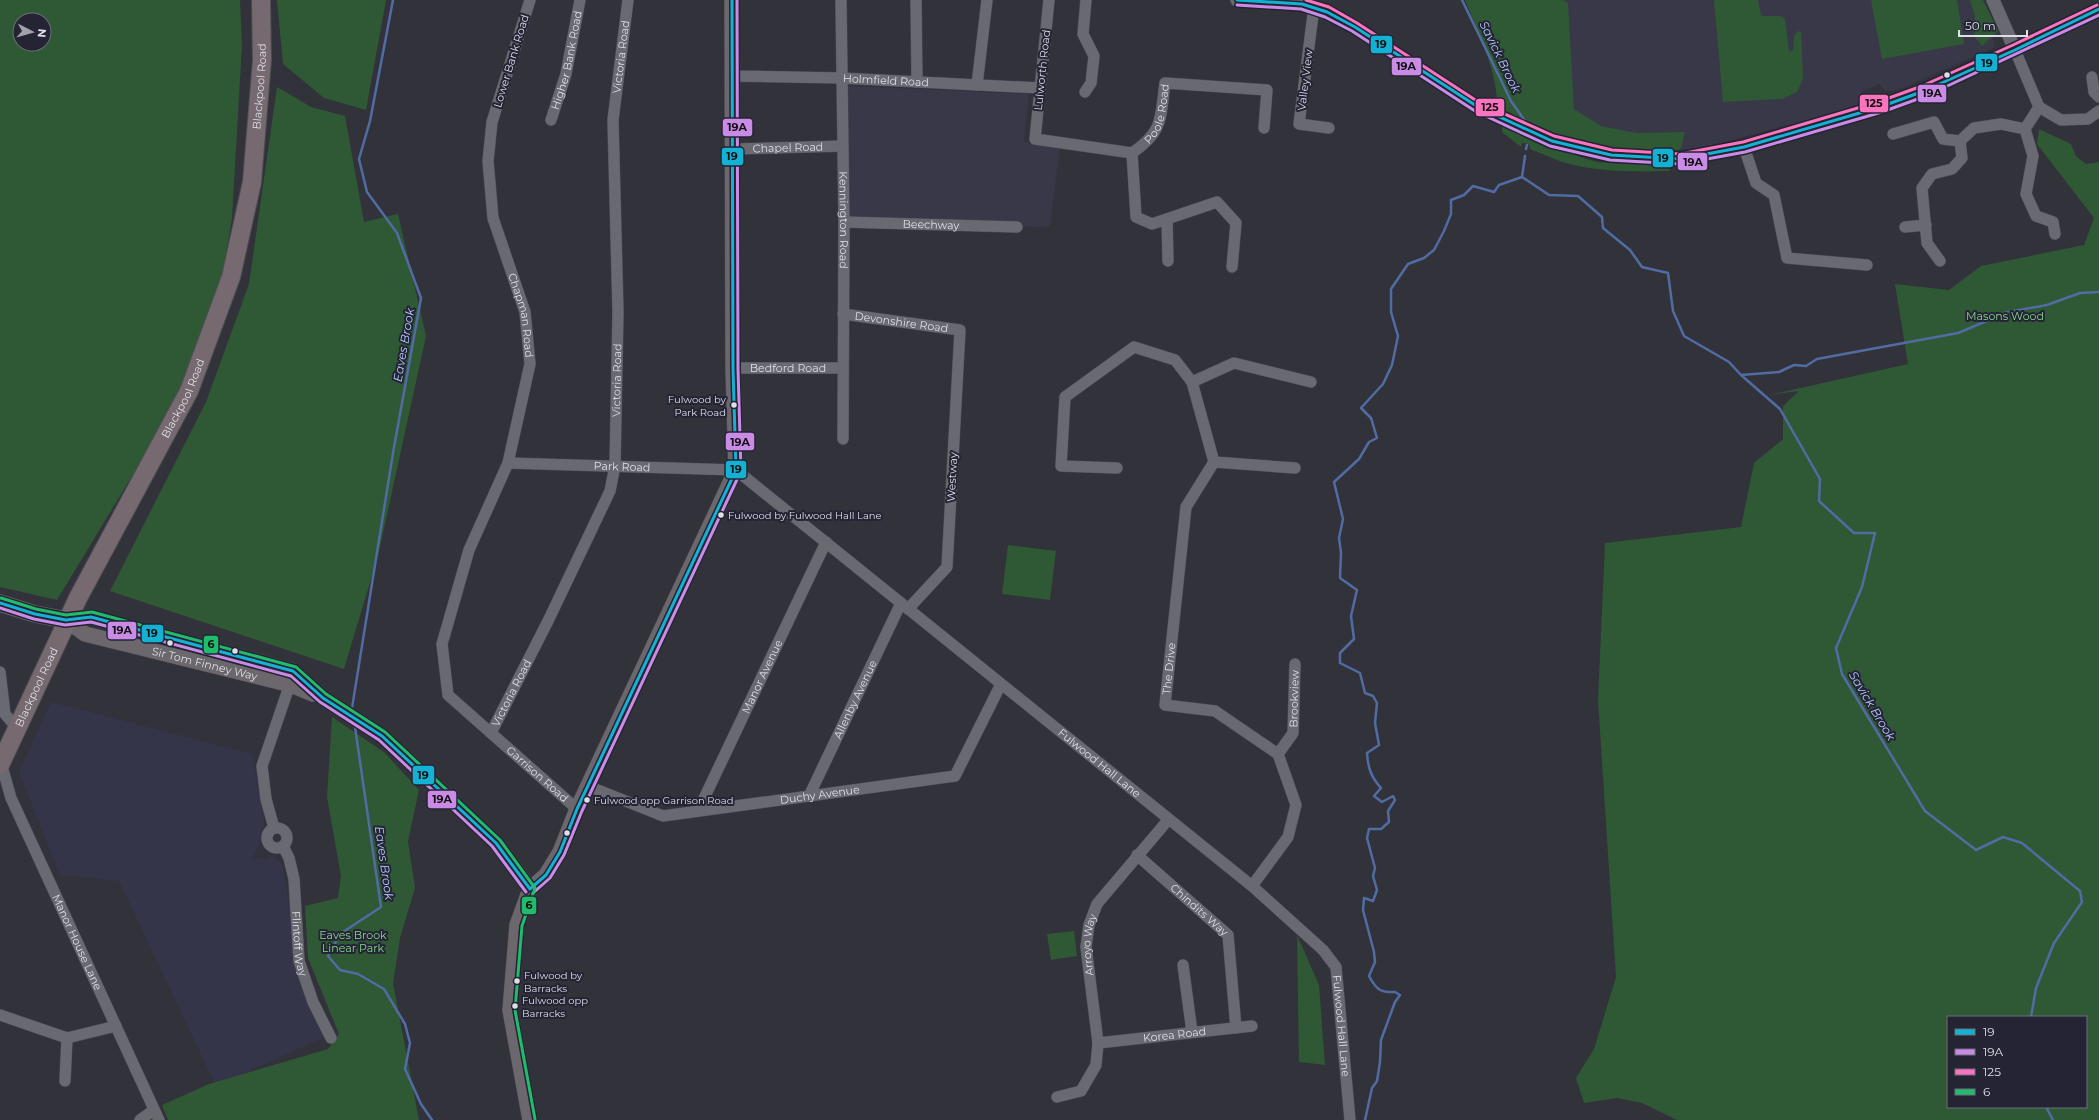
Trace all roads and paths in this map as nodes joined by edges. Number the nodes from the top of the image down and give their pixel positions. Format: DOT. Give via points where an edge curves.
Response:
graph roads {
  1 [pos="261,0"];
  2 [pos="530,0"];
  3 [pos="580,0"];
  4 [pos="628,0"];
  5 [pos="732,0"];
  6 [pos="841,0"];
  7 [pos="916,0"];
  8 [pos="987,0"];
  9 [pos="1049,0"];
  10 [pos="1086,0"];
  11 [pos="1237,0"];
  12 [pos="1993,0"];
  13 [pos="1314,7"];
  14 [pos="2099,9"];
  15 [pos="2016,50"];
  16 [pos="732,76"];
  17 [pos="2092,77"];
  18 [pos="841,78"];
  19 [pos="917,82"];
  20 [pos="977,85"];
  21 [pos="1040,88"];
  22 [pos="1085,92"];
  23 [pos="2099,97"];
  24 [pos="2039,107"];
  25 [pos="2099,111"];
  26 [pos="551,120"];
  27 [pos="492,122"];
  28 [pos="1264,128"];
  29 [pos="1329,128"];
  30 [pos="2025,129"];
  31 [pos="1893,134"];
  32 [pos="1035,140"];
  33 [pos="1960,141"];
  34 [pos="843,146"];
  35 [pos="1744,146"];
  36 [pos="734,149"];
  37 [pos="1132,153"];
  38 [pos="1168,219"];
  39 [pos="844,222"];
  40 [pos="1926,225"];
  41 [pos="1017,227"];
  42 [pos="1905,228"];
  43 [pos="2055,234"];
  44 [pos="1168,261"];
  45 [pos="1940,261"];
  46 [pos="1867,265"];
  47 [pos="1232,267"];
  48 [pos="843,314"];
  49 [pos="960,330"];
  50 [pos="733,368"];
  51 [pos="844,368"];
  52 [pos="1192,382"];
  53 [pos="1311,382"];
  54 [pos="843,439"];
  55 [pos="1214,462"];
  56 [pos="508,463"];
  57 [pos="615,466"];
  58 [pos="1117,468"];
  59 [pos="1295,468"];
  60 [pos="736,470"];
  61 [pos="826,542"];
  62 [pos="469,550"];
  63 [pos="0,603"];
  64 [pos="905,606"];
  65 [pos="66,620"];
  66 [pos="1295,664"];
  67 [pos="0,672"];
  68 [pos="292,678"];
  69 [pos="1001,684"];
  70 [pos="17,728"];
  71 [pos="491,734"];
  72 [pos="1278,754"];
  73 [pos="1,764"];
  74 [pos="588,786"];
  75 [pos="809,796"];
  76 [pos="577,809"];
  77 [pos="698,811"];
  78 [pos="1168,820"];
  79 [pos="1137,855"];
  80 [pos="1252,886"];
  81 [pos="530,889"];
  82 [pos="1183,965"];
  83 [pos="0,1015"];
  84 [pos="116,1026"];
  85 [pos="1252,1026"];
  86 [pos="1236,1028"];
  87 [pos="1192,1032"];
  88 [pos="67,1038"];
  89 [pos="331,1038"];
  90 [pos="1098,1043"];
  91 [pos="65,1080"];
  92 [pos="1057,1097"];
  93 [pos="154,1110"];
  94 [pos="140,1120"];
  95 [pos="159,1120"];
  96 [pos="530,1120"];
  97 [pos="1350,1120"];
  1 -- 65 [label="highway, Blackpool Road" via="262,60 252,182 231,277 190,391"];
  2 -- 27 [label="street, Lower Bank Road"];
  3 -- 26 [label="street, Higher Bank Road" via="566,74"];
  4 -- 57 [label="street, Victoria Road" via="613,120 618,312"];
  5 -- 16 [label="main road"];
  6 -- 18 [label="street, Kennington Road"];
  7 -- 19 [label="street"];
  8 -- 20 [label="street"];
  9 -- 21 [label="street, Lulworth Road"];
  10 -- 22 [label="street" via="1083,34 1094,56 1091,83"];
  11 -- 13 [label="street"];
  12 -- 15 [label="street"];
  13 -- 29 [label="street, Valley View" via="1299,124"];
  13 -- 35 [label="street" via="1340,18 1461,97 1552,141 1611,155 1680,159"];
  14 -- 15 [label="street"];
  15 -- 24 [label="street"];
  15 -- 35 [label="street" via="1924,91 1880,107"];
  16 -- 18 [label="street, Holmfield Road"];
  16 -- 36 [label="main road"];
  17 -- 23 [label="street" via="2094,92"];
  18 -- 19 [label="street, Holmfield Road"];
  18 -- 34 [label="street, Kennington Road"];
  19 -- 20 [label="street, Holmfield Road"];
  20 -- 21 [label="street, Holmfield Road"];
  21 -- 32 [label="street, Lulworth Road"];
  24 -- 25 [label="street" via="2061,120 2088,119"];
  24 -- 30 [label="street"];
  27 -- 56 [label="street, Chapman Road" via="488,161 493,218 525,312 530,364"];
  28 -- 37 [label="street, Poole Road" via="1267,90 1165,83 1159,125 1148,142"];
  30 -- 33 [label="street" via="2002,124 1974,128"];
  30 -- 43 [label="street" via="2033,156 2026,194 2036,216 2053,222"];
  31 -- 33 [label="street" via="1934,122 1943,139"];
  32 -- 37 [label="street, Poole Road"];
  33 -- 40 [label="street" via="1962,158 1952,169 1932,174 1922,188"];
  34 -- 36 [label="street, Chapel Road"];
  34 -- 39 [label="street, Kennington Road"];
  35 -- 46 [label="street" via="1756,183 1774,195 1787,258"];
  36 -- 50 [label="main road"];
  37 -- 38 [label="street" via="1136,217 1152,224"];
  38 -- 44 [label="street"];
  38 -- 47 [label="street" via="1217,202 1236,223"];
  39 -- 41 [label="street, Beechway"];
  39 -- 48 [label="street, Kennington Road"];
  40 -- 42 [label="street"];
  40 -- 45 [label="street" via="1927,243"];
  48 -- 49 [label="street, Devonshire Road"];
  48 -- 51 [label="street, Kennington Road"];
  49 -- 64 [label="street, Westway" via="947,567"];
  50 -- 51 [label="street, Bedford Road"];
  50 -- 60 [label="main road"];
  51 -- 54 [label="street, Kennington Road"];
  52 -- 53 [label="street" via="1234,363"];
  52 -- 55 [label="street"];
  52 -- 58 [label="street" via="1175,360 1134,348 1065,397 1061,466"];
  55 -- 59 [label="street"];
  55 -- 72 [label="street, The Drive" via="1186,507 1165,704 1215,711"];
  56 -- 57 [label="street, Park Road"];
  56 -- 62 [label="street, Chapman Road"];
  57 -- 60 [label="street, Park Road"];
  57 -- 71 [label="street, Victoria Road" via="610,492"];
  60 -- 61 [label="street, Fulwood Hall Lane"];
  60 -- 74 [label="main road"];
  61 -- 64 [label="street, Fulwood Hall Lane"];
  61 -- 77 [label="street, Manor Avenue"];
  62 -- 71 [label="street, Garrison Road" via="442,644 448,695"];
  63 -- 65 [label="main road, Sir Tom Finney Way"];
  64 -- 69 [label="street, Fulwood Hall Lane"];
  64 -- 75 [label="street, Allenby Avenue"];
  65 -- 68 [label="main road, Sir Tom Finney Way" via="85,634"];
  65 -- 70 [label="highway, Blackpool Road"];
  66 -- 72 [label="street, Brookview" via="1293,733"];
  67 -- 70 [label="street" via="5,714"];
  68 -- 81 [label="main road, Sir Tom Finney Way" via="382,736 496,843"];
  68 -- 89 [label="street, Flintoff Way" via="262,766 266,799 274,828 279,828 285,833 286,841 283,846 294,879 299,961 313,1002"];
  69 -- 75 [label="street, Duchy Avenue" via="955,776"];
  69 -- 78 [label="street, Fulwood Hall Lane"];
  70 -- 73 [label="highway, Blackpool Road"];
  71 -- 76 [label="street, Garrison Road"];
  72 -- 80 [label="street" via="1296,805 1288,837"];
  73 -- 84 [label="street, Manor House Lane" via="11,798"];
  74 -- 76 [label="main road"];
  74 -- 77 [label="street, Duchy Avenue" via="663,816"];
  75 -- 77 [label="street, Duchy Avenue"];
  76 -- 81 [label="main road" via="557,857 546,875"];
  78 -- 79 [label="street, Arroyo Way"];
  78 -- 80 [label="street, Fulwood Hall Lane"];
  79 -- 86 [label="street, Chindits Way" via="1228,935"];
  79 -- 90 [label="street, Arroyo Way" via="1097,904 1089,925 1086,947"];
  80 -- 97 [label="street, Fulwood Hall Lane" via="1323,950 1336,967"];
  81 -- 96 [label="main road" via="517,925 510,1010"];
  82 -- 87 [label="street"];
  83 -- 88 [label="street"];
  84 -- 88 [label="street"];
  84 -- 93 [label="street, Manor House Lane"];
  85 -- 86 [label="street, Korea Road"];
  86 -- 87 [label="street, Korea Road"];
  87 -- 90 [label="street, Korea Road"];
  88 -- 91 [label="street"];
  90 -- 92 [label="street, Arroyo Way" via="1096,1065 1081,1091"];
  93 -- 94 [label="street"];
  93 -- 95 [label="street, Manor House Lane"];
}
